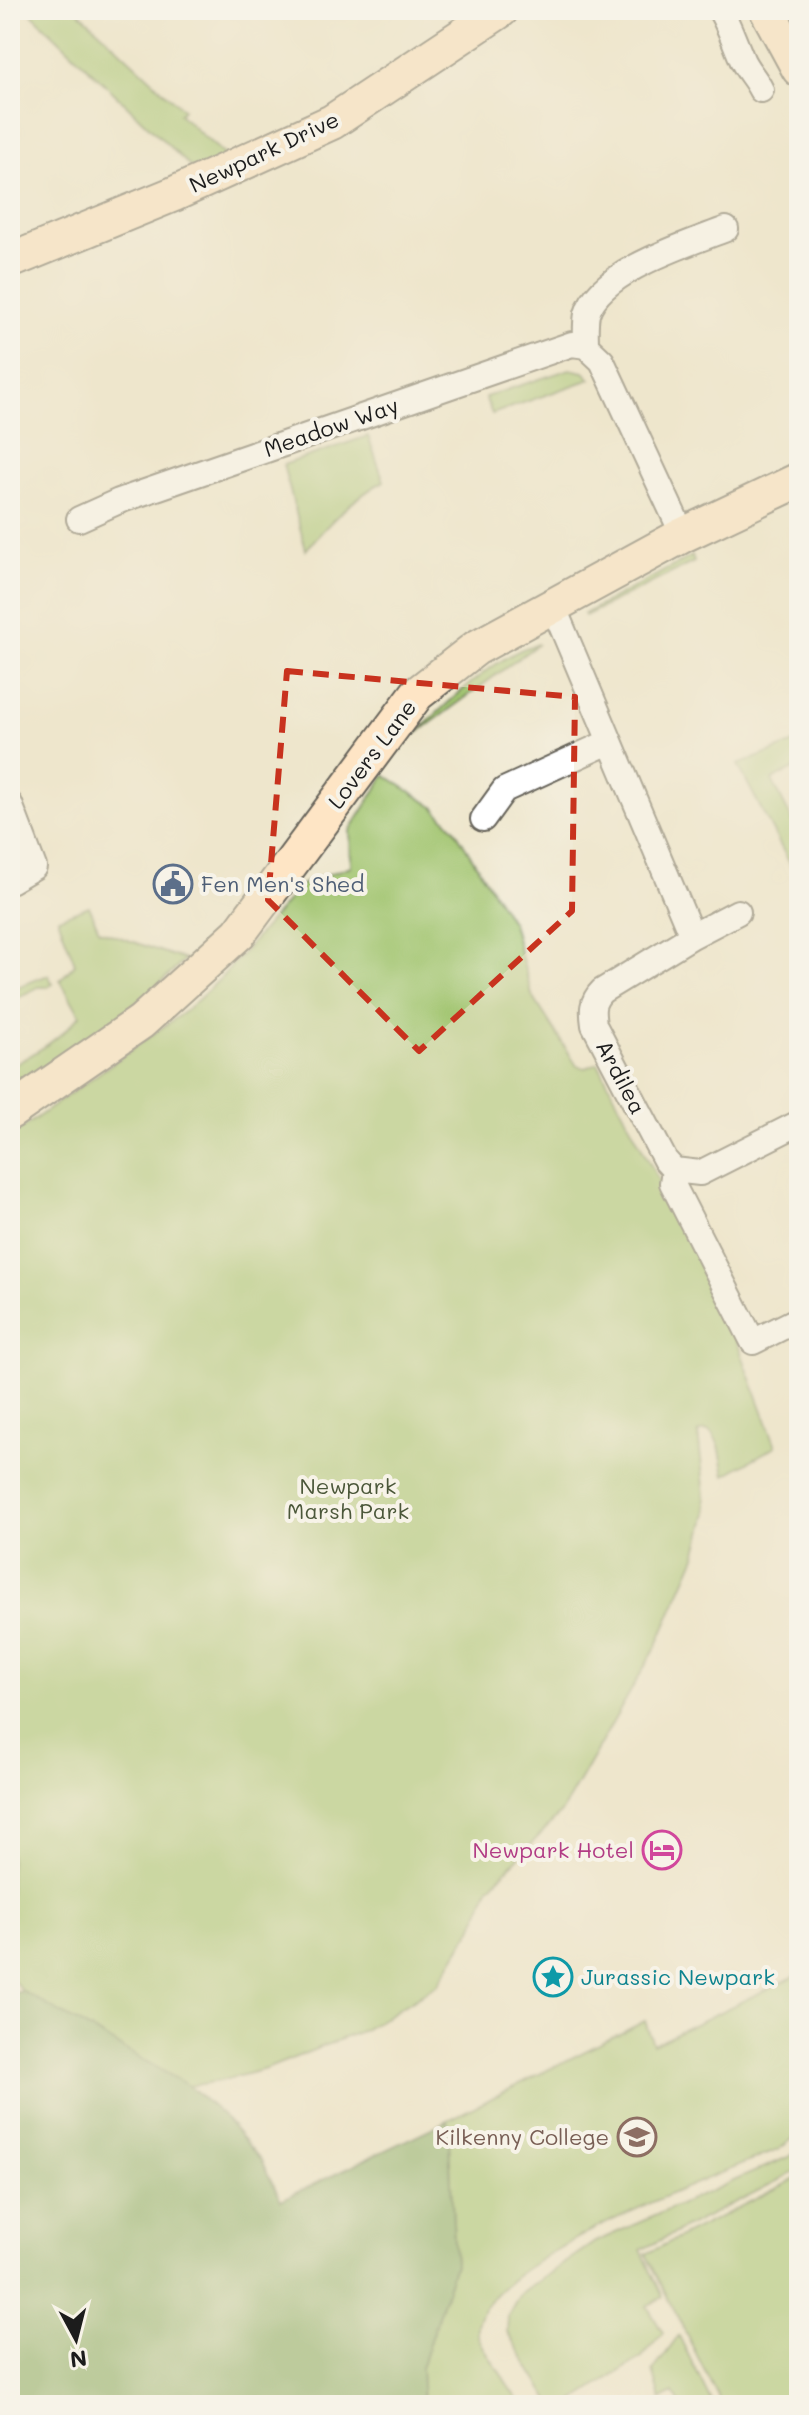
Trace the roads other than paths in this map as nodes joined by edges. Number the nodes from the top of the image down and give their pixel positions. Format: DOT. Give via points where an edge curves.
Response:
graph roads {
  1 [pos="501,10"];
  2 [pos="720,10"];
  3 [pos="767,10"];
  4 [pos="795,60"];
  5 [pos="726,229"];
  6 [pos="10,261"];
  7 [pos="586,346"];
  8 [pos="799,480"];
  9 [pos="79,519"];
  10 [pos="683,535"];
  11 [pos="553,606"];
  12 [pos="609,742"];
  13 [pos="10,804"];
  14 [pos="483,819"];
  15 [pos="10,881"];
  16 [pos="738,912"];
  17 [pos="692,936"];
  18 [pos="10,1112"];
  19 [pos="799,1123"];
  20 [pos="674,1170"];
  21 [pos="799,1319"];
  1 -- 6 [label="street, Newpark Drive" via="332,122"];
  2 -- 4 [label="street" via="741,59 758,82"];
  3 -- 4 [label="street"];
  5 -- 7 [label="street" via="620,274 587,314"];
  7 -- 9 [label="street, Meadow Way" via="554,349"];
  7 -- 10 [label="street" via="602,361"];
  8 -- 10 [label="street, Lovers Lane"];
  10 -- 11 [label="street, Lovers Lane"];
  11 -- 12 [label="street"];
  11 -- 18 [label="street, Lovers Lane" via="476,648 417,694 239,933 141,1022"];
  12 -- 14 [label="street" via="504,790"];
  12 -- 17 [label="street"];
  13 -- 15 [label="street" via="34,867"];
  16 -- 17 [label="street, Ardilea"];
  17 -- 20 [label="street, Ardilea" via="602,991 592,1011 594,1025"];
  19 -- 20 [label="street" via="700,1173"];
  20 -- 21 [label="street, Ardilea" via="672,1183 753,1342"];
}
